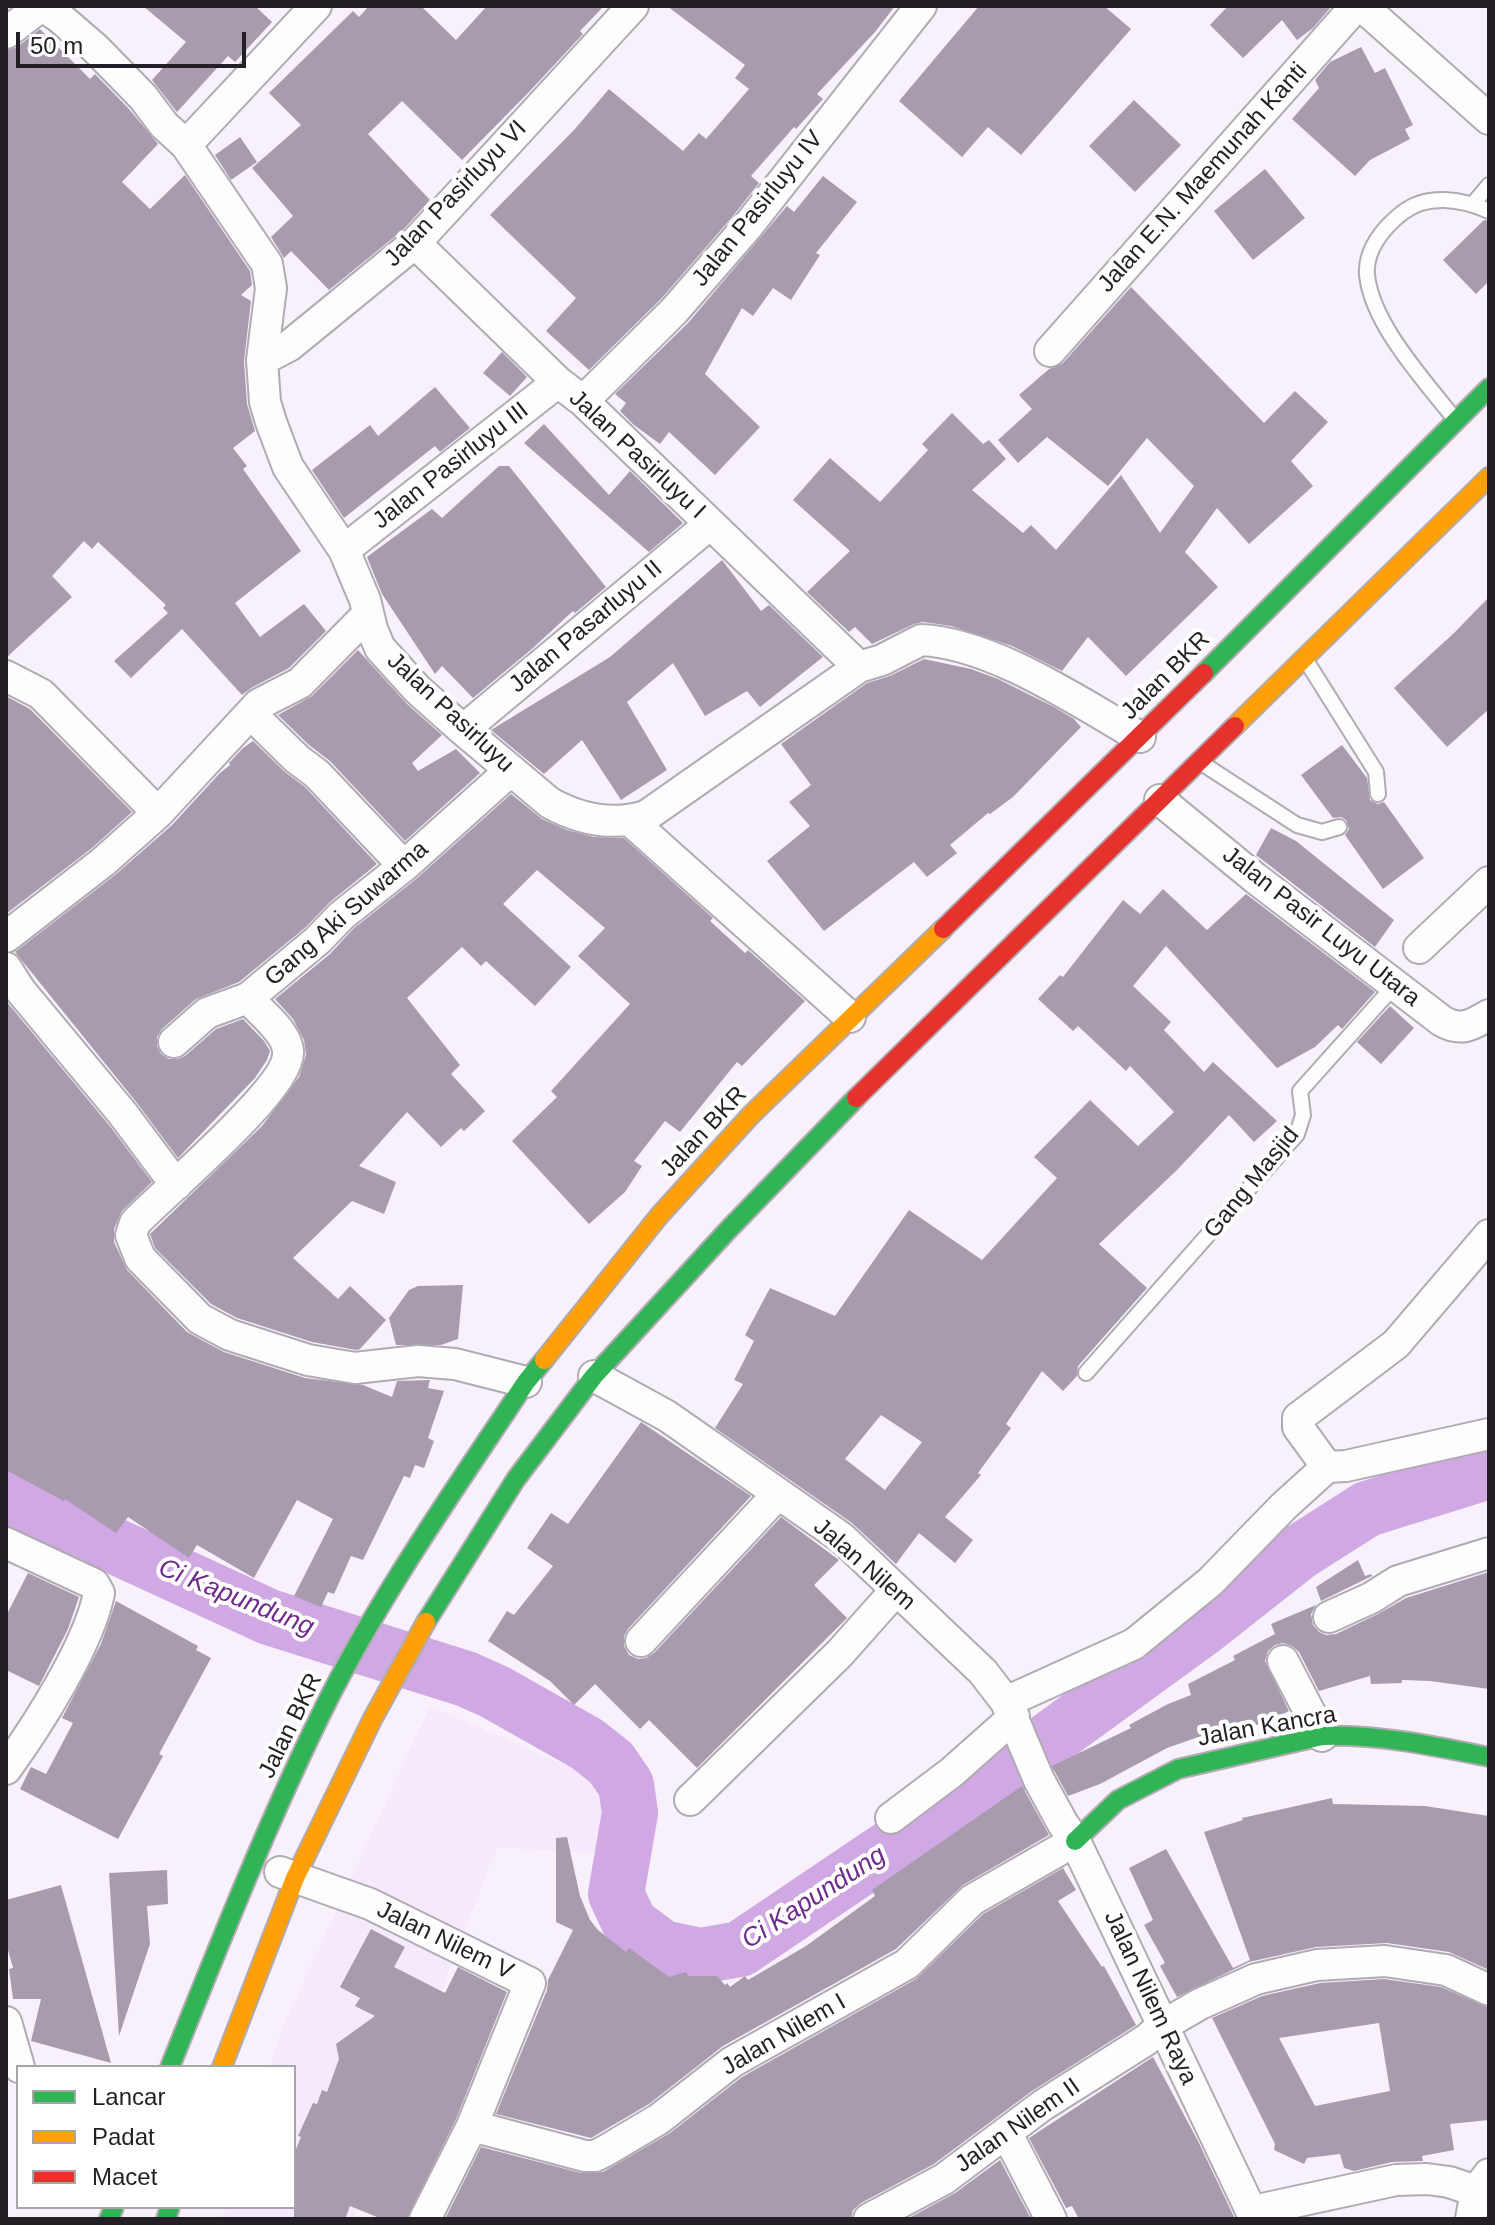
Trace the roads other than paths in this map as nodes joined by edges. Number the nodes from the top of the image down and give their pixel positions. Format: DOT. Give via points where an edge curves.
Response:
graph roads {
  1 [pos="41,6"];
  2 [pos="316,6"];
  3 [pos="633,6"];
  4 [pos="921,6"];
  5 [pos="1359,6"];
  6 [pos="6,33"];
  7 [pos="1489,119"];
  8 [pos="186,145"];
  9 [pos="1489,185"];
  10 [pos="1473,204"];
  11 [pos="1489,211"];
  12 [pos="415,243"];
  13 [pos="1050,351"];
  14 [pos="262,360"];
  15 [pos="558,382"];
  16 [pos="1489,388"];
  17 [pos="583,401"];
  18 [pos="1456,420"];
  19 [pos="1489,477"];
  20 [pos="710,524"];
  21 [pos="344,550"];
  22 [pos="368,614"];
  23 [pos="1305,658"];
  24 [pos="859,667"];
  25 [pos="6,676"];
  26 [pos="251,714"];
  27 [pos="463,730"];
  28 [pos="1140,737"];
  29 [pos="1199,762"];
  30 [pos="511,770"];
  31 [pos="1378,794"];
  32 [pos="1160,800"];
  33 [pos="158,813"];
  34 [pos="631,821"];
  35 [pos="1339,827"];
  36 [pos="404,866"];
  37 [pos="1489,882"];
  38 [pos="6,937"];
  39 [pos="1419,948"];
  40 [pos="6,968"];
  41 [pos="1395,985"];
  42 [pos="248,998"];
  43 [pos="1489,1015"];
  44 [pos="850,1017"];
  45 [pos="174,1042"];
  46 [pos="176,1185"];
  47 [pos="1489,1235"];
  48 [pos="1086,1373"];
  49 [pos="594,1376"];
  50 [pos="526,1382"];
  51 [pos="1489,1434"];
  52 [pos="1327,1467"];
  53 [pos="777,1495"];
  54 [pos="6,1543"];
  55 [pos="1489,1553"];
  56 [pos="896,1590"];
  57 [pos="1329,1617"];
  58 [pos="641,1641"];
  59 [pos="1283,1661"];
  60 [pos="1013,1715"];
  61 [pos="1322,1736"];
  62 [pos="1489,1757"];
  63 [pos="6,1769"];
  64 [pos="1039,1780"];
  65 [pos="690,1800"];
  66 [pos="891,1818"];
  67 [pos="1075,1841"];
  68 [pos="252,1862"];
  69 [pos="295,1878"];
  70 [pos="1489,1990"];
  71 [pos="6,2022"];
  72 [pos="1162,2026"];
  73 [pos="17,2065"];
  74 [pos="171,2065"];
  75 [pos="223,2065"];
  76 [pos="472,2126"];
  77 [pos="1007,2134"];
  78 [pos="1478,2204"];
  79 [pos="1254,2215"];
  80 [pos="425,2219"];
  81 [pos="869,2219"];
  82 [pos="1051,2219"];
  1 -- 6 [label="street, Jalan Pasirluyu"];
  1 -- 8 [label="street, Jalan Pasirluyu" via="95,48"];
  2 -- 8 [label="street"];
  3 -- 12 [label="street, Jalan Pasirluyu VI"];
  4 -- 17 [label="street, Jalan Pasirluyu IV" via="737,239"];
  5 -- 7 [label="street"];
  5 -- 13 [label="street, Jalan E.N. Maemunah Kanti"];
  8 -- 14 [label="street, Jalan Pasirluyu" via="267,264 271,288"];
  9 -- 10 [label="lane"];
  10 -- 11 [label="lane"];
  10 -- 18 [label="lane" via="1424,200 1403,212 1378,236 1367,275 1376,308 1395,340"];
  12 -- 14 [label="street, Jalan Pasirluyu VI" via="289,346"];
  12 -- 15 [label="street, Jalan Pasirluyu I"];
  14 -- 21 [label="street, Jalan Pasirluyu" via="265,402 288,467"];
  15 -- 17 [label="street, Jalan Pasirluyu I"];
  15 -- 21 [label="street, Jalan Pasirluyu III"];
  16 -- 18 [label="main road, Jalan BKR"];
  17 -- 20 [label="street, Jalan Pasirluyu I"];
  18 -- 28 [label="main road, Jalan BKR"];
  19 -- 23 [label="main road"];
  20 -- 24 [label="street, Jalan Pasirluyu I"];
  20 -- 27 [label="street, Jalan Pasarluyu II"];
  21 -- 22 [label="street, Jalan Pasirluyu"];
  22 -- 26 [label="street" via="300,683 259,704"];
  22 -- 27 [label="street, Jalan Pasirluyu" via="380,648"];
  23 -- 29 [label="main road"];
  23 -- 31 [label="lane" via="1376,772"];
  24 -- 28 [label="street" via="921,640 969,650 1047,682"];
  24 -- 34 [label="street" via="646,816"];
  25 -- 33 [label="street" via="41,694"];
  26 -- 33 [label="street"];
  26 -- 36 [label="street"];
  27 -- 30 [label="street, Jalan Pasirluyu"];
  28 -- 44 [label="main road, Jalan BKR"];
  29 -- 32 [label="main road"];
  29 -- 35 [label="lane" via="1297,825 1322,832"];
  30 -- 34 [label="street, Jalan Pasirluyu" via="562,810 595,820"];
  30 -- 36 [label="street, Gang Aki Suwarma"];
  32 -- 41 [label="street, Jalan Pasir Luyu Utara"];
  32 -- 49 [label="main road" via="908,1045"];
  33 -- 38 [label="street"];
  34 -- 44 [label="street"];
  36 -- 42 [label="street, Gang Aki Suwarma"];
  37 -- 39 [label="street"];
  40 -- 46 [label="street"];
  41 -- 43 [label="street, Jalan Pasir Luyu Utara" via="1458,1028"];
  41 -- 48 [label="lane, Gang Masjid" via="1300,1091 1303,1115 1297,1134"];
  42 -- 45 [label="street, Gang Aki Suwarma" via="207,1013"];
  42 -- 46 [label="street" via="284,1039 286,1063 268,1091"];
  44 -- 50 [label="main road, Jalan BKR" via="659,1216"];
  46 -- 50 [label="street" via="135,1223 131,1235 140,1258 200,1319 230,1335 308,1360 355,1368 418,1361 455,1364"];
  47 -- 52 [label="street" via="1396,1344 1298,1418 1298,1427"];
  49 -- 53 [label="street, Jalan Nilem" via="667,1416"];
  49 -- 69 [label="main road" via="516,1479 433,1609"];
  50 -- 68 [label="main road, Jalan BKR" via="390,1589 326,1704"];
  51 -- 52 [label="street"];
  52 -- 60 [label="street" via="1210,1582 1134,1644"];
  53 -- 56 [label="street, Jalan Nilem" via="842,1538"];
  53 -- 58 [label="street"];
  54 -- 63 [label="street" via="94,1584 99,1593 75,1654"];
  55 -- 57 [label="street" via="1398,1581"];
  56 -- 60 [label="street, Jalan Nilem" via="983,1672"];
  56 -- 65 [label="street" via="840,1653"];
  59 -- 61 [label="street"];
  60 -- 64 [label="street, Jalan Nilem"];
  60 -- 66 [label="street" via="952,1772"];
  61 -- 62 [label="main road, Jalan Kancra" via="1415,1743"];
  61 -- 67 [label="main road, Jalan Kancra" via="1178,1769 1118,1800"];
  64 -- 67 [label="street, Jalan Nilem Raya"];
  67 -- 72 [label="street, Jalan Nilem Raya"];
  67 -- 76 [label="street, Jalan Nilem I" via="972,1900 907,1964 732,2062 659,2119 595,2156"];
  68 -- 69 [label="street, Jalan Nilem V"];
  68 -- 74 [label="main road, Jalan BKR"];
  69 -- 75 [label="main road"];
  69 -- 76 [label="street, Jalan Nilem V" via="370,1904 529,1982"];
  70 -- 72 [label="street, Jalan Nilem II" via="1446,1970 1417,1965 1317,1965 1256,1979"];
  71 -- 73 [label="street"];
  72 -- 77 [label="street, Jalan Nilem II"];
  72 -- 79 [label="street, Jalan Nilem Raya"];
  76 -- 80 [label="street, Jalan Nilem V"];
  77 -- 81 [label="street, Jalan Nilem II" via="944,2179"];
  77 -- 82 [label="street"];
  78 -- 79 [label="street" via="1449,2182 1396,2180"];
}
